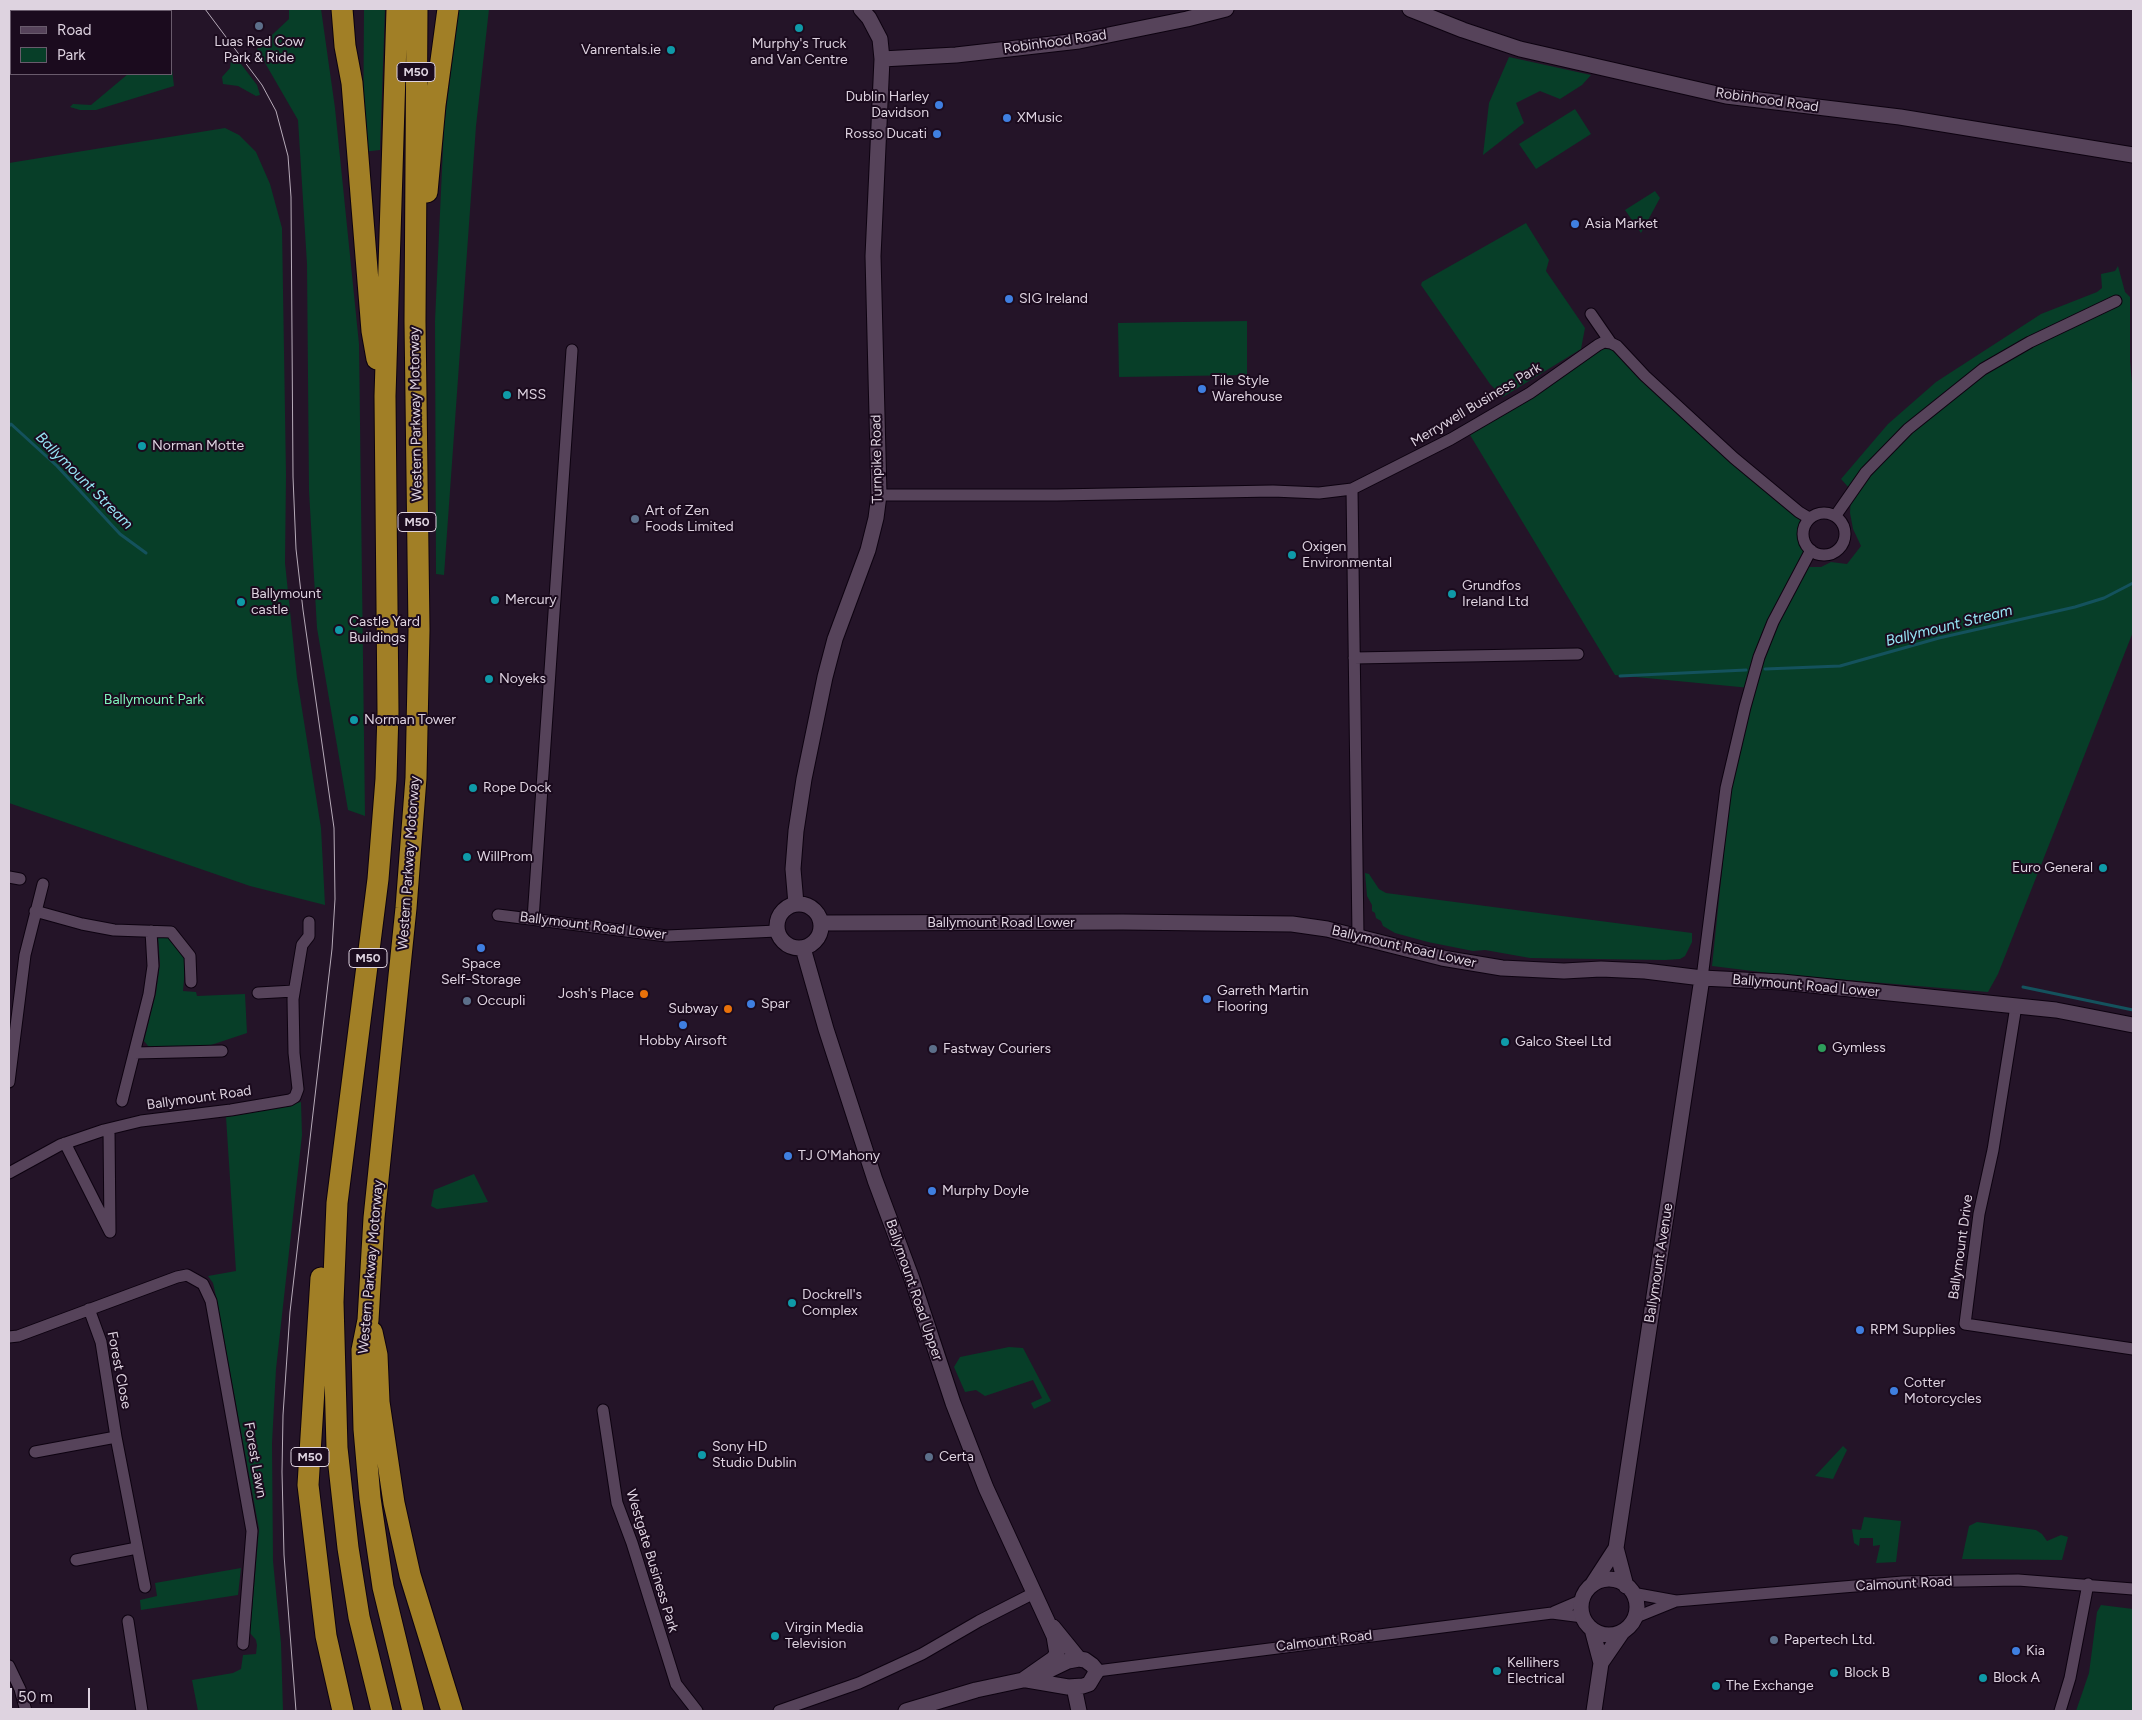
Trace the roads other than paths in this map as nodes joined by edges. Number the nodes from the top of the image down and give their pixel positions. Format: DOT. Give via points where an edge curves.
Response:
graph roads {
  1 [pos="342,9"];
  2 [pos="352,9"];
  3 [pos="397,9"];
  4 [pos="417,9"];
  5 [pos="448,9"];
  6 [pos="861,9"];
  7 [pos="1226,9"];
  8 [pos="1410,9"];
  9 [pos="882,59"];
  10 [pos="352,83"];
  11 [pos="2133,155"];
  12 [pos="2116,301"];
  13 [pos="1591,314"];
  14 [pos="415,321"];
  15 [pos="1611,343"];
  16 [pos="572,350"];
  17 [pos="385,396"];
  18 [pos="1352,489"];
  19 [pos="879,495"];
  20 [pos="1836,516"];
  21 [pos="1809,518"];
  22 [pos="1811,550"];
  23 [pos="1578,654"];
  24 [pos="1354,658"];
  25 [pos="43,884"];
  26 [pos="796,904"];
  27 [pos="35,911"];
  28 [pos="498,915"];
  29 [pos="533,919"];
  30 [pos="309,922"];
  31 [pos="821,923"];
  32 [pos="151,931"];
  33 [pos="777,931"];
  34 [pos="1358,936"];
  35 [pos="802,948"];
  36 [pos="1702,978"];
  37 [pos="191,982"];
  38 [pos="294,991"];
  39 [pos="14,993"];
  40 [pos="258,993"];
  41 [pos="2016,1006"];
  42 [pos="2133,1025"];
  43 [pos="222,1051"];
  44 [pos="134,1053"];
  45 [pos="9,1082"];
  46 [pos="122,1101"];
  47 [pos="109,1129"];
  48 [pos="65,1143"];
  49 [pos="9,1173"];
  50 [pos="337,1203"];
  51 [pos="89,1309"];
  52 [pos="368,1320"];
  53 [pos="9,1337"];
  54 [pos="2133,1349"];
  55 [pos="602,1410"];
  56 [pos="116,1438"];
  57 [pos="35,1452"];
  58 [pos="308,1485"];
  59 [pos="137,1548"];
  60 [pos="1616,1548"];
  61 [pos="76,1560"];
  62 [pos="2088,1584"];
  63 [pos="1592,1585"];
  64 [pos="145,1587"];
  65 [pos="1629,1589"];
  66 [pos="2133,1589"];
  67 [pos="1034,1593"];
  68 [pos="1582,1600"];
  69 [pos="1676,1601"];
  70 [pos="1552,1613"];
  71 [pos="1582,1617"];
  72 [pos="1634,1618"];
  73 [pos="128,1621"];
  74 [pos="1050,1623"];
  75 [pos="1592,1629"];
  76 [pos="1623,1631"];
  77 [pos="243,1644"];
  78 [pos="433,1650"];
  79 [pos="1079,1659"];
  80 [pos="1601,1662"];
  81 [pos="9,1666"];
  82 [pos="1097,1671"];
  83 [pos="1023,1680"];
  84 [pos="1074,1687"];
  85 [pos="26,1711"];
  86 [pos="142,1711"];
  87 [pos="333,1711"];
  88 [pos="343,1711"];
  89 [pos="382,1711"];
  90 [pos="413,1711"];
  91 [pos="452,1711"];
  92 [pos="467,1711"];
  93 [pos="697,1711"];
  94 [pos="779,1711"];
  95 [pos="906,1711"];
  96 [pos="1079,1711"];
  97 [pos="1594,1711"];
  98 [pos="2060,1711"];
  1 -- 10 [label="highway"];
  2 -- 10 [label="highway"];
  3 -- 17 [label="highway, Western Parkway Motorway / M50"];
  4 -- 14 [label="highway, Western Parkway Motorway / M50"];
  5 -- 14 [label="highway" via="435,105"];
  6 -- 9 [label="street, Turnpike Road" via="880,39"];
  7 -- 9 [label="street, Robinhood Road" via="1079,41 956,55"];
  8 -- 11 [label="street, Robinhood Road" via="1520,49 1726,96 1900,117"];
  9 -- 19 [label="street, Turnpike Road" via="873,256"];
  10 -- 17 [label="highway" via="372,331"];
  12 -- 20 [label="street" via="2030,342 1983,369 1908,430 1866,472"];
  13 -- 15 [label="street"];
  14 -- 52 [label="highway, Western Parkway Motorway / M50" via="419,630 416,778 374,1218"];
  15 -- 18 [label="street, Merrywell Business Park" via="1598,345 1530,393 1451,439"];
  15 -- 21 [label="street" via="1734,458"];
  16 -- 29 [label="street"];
  17 -- 50 [label="highway, Western Parkway Motorway / M50" via="386,780 378,880"];
  18 -- 19 [label="street" via="1318,493"];
  18 -- 24 [label="street"];
  19 -- 26 [label="street, Turnpike Road" via="868,550 835,638 804,780 793,869"];
  20 -- 21 [label="street" via="1822,512"];
  20 -- 22 [label="street" via="1846,532 1841,547 1827,555"];
  21 -- 22 [label="street" via="1803,538"];
  22 -- 36 [label="street" via="1773,622 1745,707 1726,788"];
  23 -- 24 [label="street"];
  24 -- 34 [label="street"];
  25 -- 27 [label="street"];
  26 -- 31 [label="street" via="810,906"];
  26 -- 33 [label="street" via="783,910"];
  27 -- 32 [label="street" via="114,930"];
  27 -- 39 [label="street"];
  28 -- 29 [label="street, Ballymount Road Lower"];
  29 -- 33 [label="street, Ballymount Road Lower" via="667,936"];
  30 -- 38 [label="street, Ballymount Road"];
  31 -- 34 [label="street, Ballymount Road Lower" via="1249,922 1292,924"];
  31 -- 35 [label="street" via="816,940"];
  32 -- 37 [label="street" via="171,932 180,942 190,956"];
  32 -- 44 [label="street" via="149,994"];
  33 -- 35 [label="street" via="787,945"];
  34 -- 36 [label="street, Ballymount Road Lower" via="1442,958 1502,968 1645,971"];
  35 -- 67 [label="street, Ballymount Road Upper" via="875,1180 951,1397 986,1488"];
  36 -- 41 [label="street, Ballymount Road Lower" via="1782,982"];
  36 -- 60 [label="street, Ballymount Avenue"];
  38 -- 40 [label="street"];
  38 -- 47 [label="street, Ballymount Road" via="294,1054 298,1089 290,1100 141,1121"];
  39 -- 45 [label="street"];
  41 -- 42 [label="street, Ballymount Road Lower"];
  41 -- 54 [label="street, Ballymount Drive" via="1994,1148 1979,1214 1965,1324"];
  43 -- 44 [label="street"];
  44 -- 46 [label="street"];
  47 -- 48 [label="street, Ballymount Road"];
  47 -- 48 [label="street" via="110,1236"];
  48 -- 49 [label="street, Ballymount Road"];
  50 -- 58 [label="highway, M50" via="325,1235"];
  50 -- 89 [label="highway, Western Parkway Motorway / M50" via="333,1302 337,1448 359,1617"];
  51 -- 53 [label="street"];
  51 -- 56 [label="street, Forest Close" via="101,1342"];
  51 -- 77 [label="street, Forest Lawn" via="188,1275 203,1284 211,1301 252,1532"];
  52 -- 78 [label="highway, M50" via="377,1355 379,1402 394,1503 410,1575"];
  52 -- 90 [label="highway, Western Parkway Motorway / M50" via="362,1369 370,1498 383,1587"];
  55 -- 93 [label="street, Westgate Business Park" via="617,1503 676,1684"];
  56 -- 57 [label="street"];
  56 -- 59 [label="street, Forest Close"];
  58 -- 87 [label="highway, M50" via="311,1572"];
  58 -- 88 [label="highway, M50" via="326,1636"];
  59 -- 61 [label="street"];
  59 -- 64 [label="street, Forest Close"];
  60 -- 63 [label="street, Ballymount Avenue"];
  60 -- 65 [label="street, Ballymount Avenue"];
  62 -- 66 [label="street, Calmount Road"];
  62 -- 69 [label="street, Calmount Road" via="2018,1580 1903,1582"];
  62 -- 98 [label="street" via="2070,1678"];
  63 -- 65 [label="street" via="1610,1579"];
  63 -- 68 [label="street"];
  65 -- 69 [label="street, Calmount Road"];
  65 -- 72 [label="street" via="1636,1609"];
  67 -- 74 [label="street, Ballymount Road Upper"];
  67 -- 94 [label="street" via="922,1654 859,1683"];
  68 -- 70 [label="street, Calmount Road"];
  68 -- 71 [label="street"];
  69 -- 72 [label="street, Calmount Road"];
  70 -- 71 [label="street, Calmount Road"];
  70 -- 82 [label="street, Calmount Road"];
  71 -- 75 [label="street"];
  72 -- 76 [label="street"];
  73 -- 86 [label="street"];
  74 -- 79 [label="street, Ballymount Road Upper"];
  74 -- 83 [label="street, Ballymount Road Upper" via="1057,1654"];
  75 -- 76 [label="street" via="1607,1635"];
  75 -- 80 [label="street"];
  76 -- 80 [label="street"];
  78 -- 91 [label="highway, M50"];
  78 -- 92 [label="highway, M50"];
  79 -- 82 [label="street, Ballymount Road Upper" via="1090,1662"];
  79 -- 83 [label="street"];
  80 -- 97 [label="street"];
  81 -- 85 [label="street"];
  82 -- 84 [label="street" via="1089,1684"];
  83 -- 84 [label="street"];
  83 -- 95 [label="street"];
  84 -- 96 [label="street"];
}
